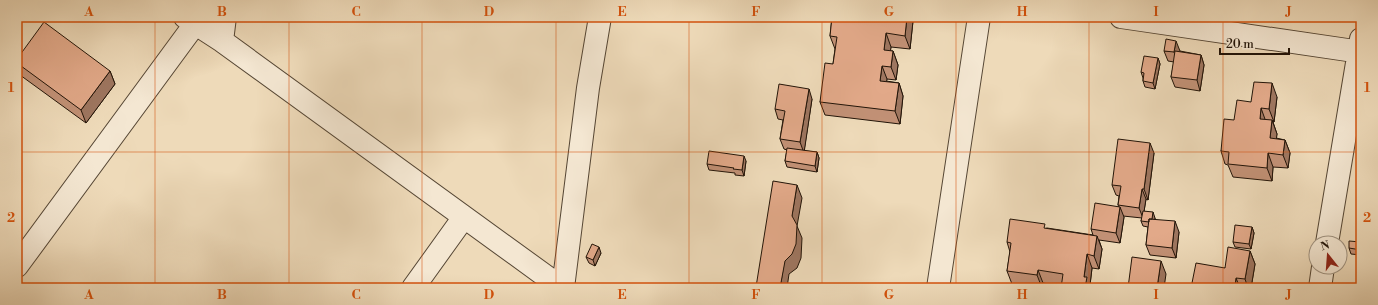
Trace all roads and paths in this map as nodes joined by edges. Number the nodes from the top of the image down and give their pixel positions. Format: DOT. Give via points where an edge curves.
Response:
graph roads {
  1 [pos="225,17"];
  2 [pos="600,17"];
  3 [pos="979,17"];
  4 [pos="1121,17"];
  5 [pos="190,20"];
  6 [pos="222,41"];
  7 [pos="1360,48"];
  8 [pos="464,217"];
  9 [pos="1328,235"];
  10 [pos="17,266"];
  11 [pos="1322,275"];
  12 [pos="413,288"];
  13 [pos="562,288"];
  14 [pos="938,288"];
  15 [pos="1320,288"];
  1 -- 6 [label="street"];
  2 -- 13 [label="street" via="588,88"];
  3 -- 14 [label="street"];
  4 -- 7 [label="street"];
  5 -- 6 [label="street"];
  5 -- 10 [label="street"];
  6 -- 8 [label="street"];
  7 -- 9 [label="street"];
  8 -- 12 [label="street"];
  8 -- 13 [label="street"];
  11 -- 15 [label="street"];
}
